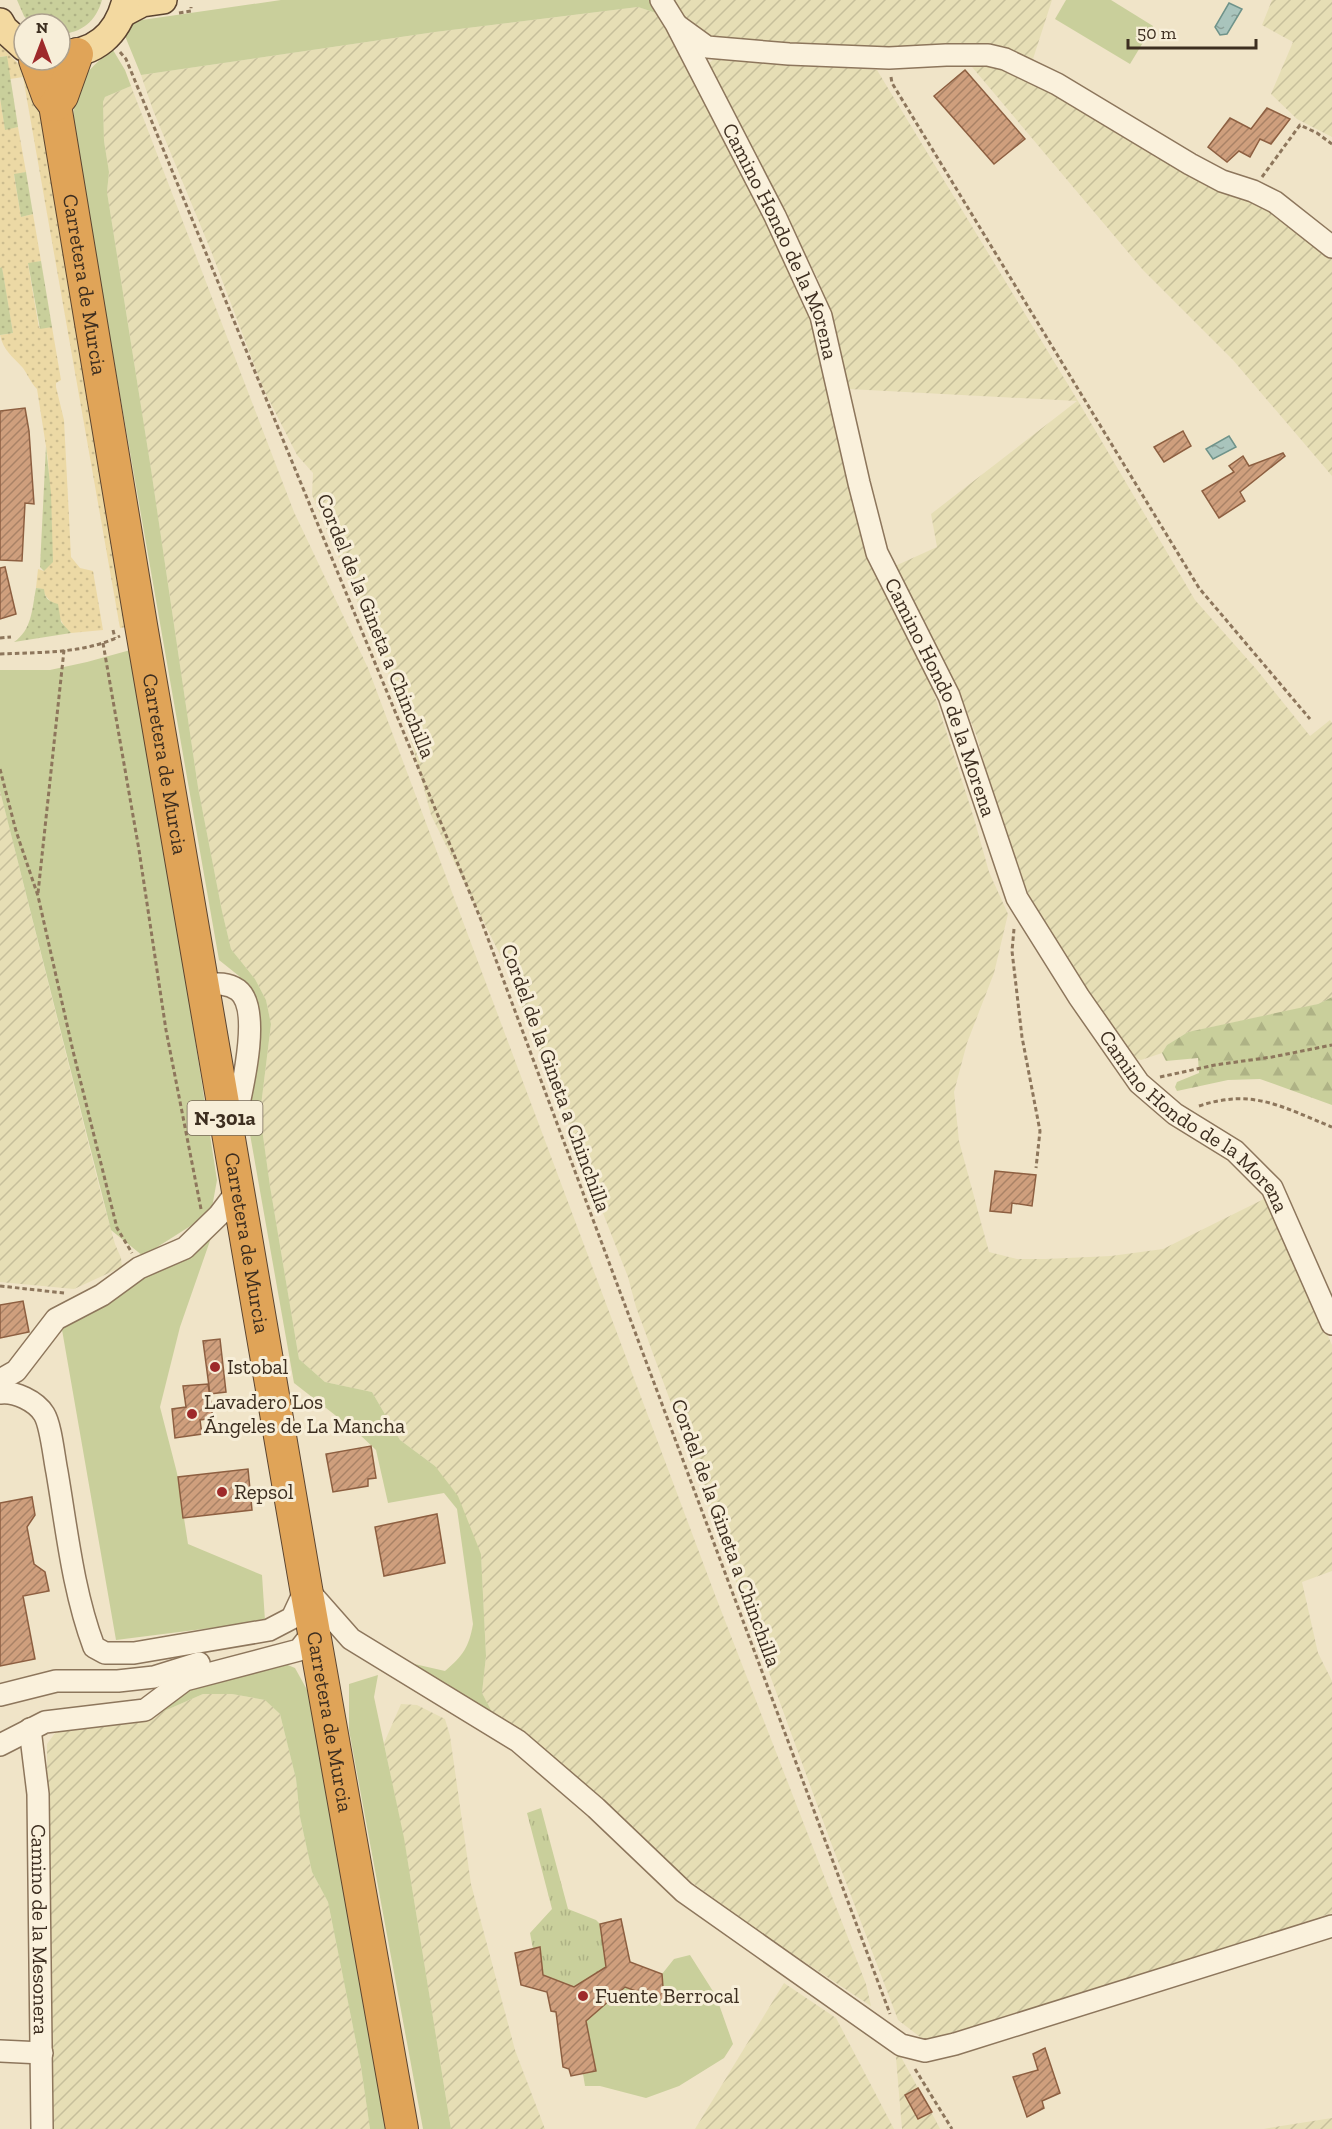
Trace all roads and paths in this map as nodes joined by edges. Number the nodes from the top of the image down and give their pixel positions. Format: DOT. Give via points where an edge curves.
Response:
graph roads {
  1 [pos="163,0"];
  2 [pos="661,0"];
  3 [pos="124,7"];
  4 [pos="0,22"];
  5 [pos="676,24"];
  6 [pos="12,36"];
  7 [pos="115,46"];
  8 [pos="72,53"];
  9 [pos="889,58"];
  10 [pos="39,72"];
  11 [pos="65,72"];
  12 [pos="55,105"];
  13 [pos="1332,144"];
  14 [pos="1253,191"];
  15 [pos="1332,247"];
  16 [pos="123,631"];
  17 [pos="11,637"];
  18 [pos="0,638"];
  19 [pos="103,643"];
  20 [pos="64,650"];
  21 [pos="0,654"];
  22 [pos="1310,719"];
  23 [pos="0,769"];
  24 [pos="38,896"];
  25 [pos="1017,898"];
  26 [pos="1332,1045"];
  27 [pos="1139,1083"];
  28 [pos="1174,1114"];
  29 [pos="1332,1126"];
  30 [pos="1036,1168"];
  31 [pos="238,1190"];
  32 [pos="204,1230"];
  33 [pos="139,1268"];
  34 [pos="0,1286"];
  35 [pos="102,1295"];
  36 [pos="1332,1324"];
  37 [pos="0,1380"];
  38 [pos="0,1393"];
  39 [pos="306,1588"];
  40 [pos="314,1630"];
  41 [pos="0,1695"];
  42 [pos="30,1729"];
  43 [pos="0,1744"];
  44 [pos="1332,1926"];
  45 [pos="901,2045"];
  46 [pos="0,2051"];
  47 [pos="42,2053"];
  48 [pos="42,2129"];
  49 [pos="402,2129"];
  50 [pos="951,2129"];
  1 -- 3 [label="main road"];
  2 -- 5 [label="street, Camino Hondo de la Morena"];
  3 -- 8 [label="main road" via="112,31 96,45"];
  4 -- 6 [label="main road"];
  5 -- 9 [label="street" via="707,47"];
  5 -- 25 [label="street, Camino Hondo de la Morena" via="775,216 821,316 876,553 949,696"];
  7 -- 45 [label="path, Cordel de la Gineta a Chinchilla" via="126,59 482,920"];
  9 -- 14 [label="street" via="988,55 1005,59 1057,84 1190,164 1222,181"];
  9 -- 22 [label="path" via="892,82 1199,588"];
  10 -- 12 [label="highway, Carretera de Murcia"];
  11 -- 12 [label="highway" via="62,96"];
  12 -- 16 [label="highway, Carretera de Murcia / N-301a"];
  13 -- 14 [label="path" via="1300,125"];
  14 -- 15 [label="street" via="1275,202"];
  16 -- 19 [label="path"];
  16 -- 31 [label="highway, Carretera de Murcia / N-301a" via="202,985"];
  17 -- 18 [label="path"];
  19 -- 20 [label="path"];
  19 -- 32 [label="path" via="140,849 166,1030"];
  20 -- 21 [label="path"];
  20 -- 24 [label="path"];
  23 -- 24 [label="path"];
  24 -- 33 [label="path" via="117,1228"];
  25 -- 27 [label="street, Camino Hondo de la Morena" via="1079,998"];
  25 -- 30 [label="path" via="1012,951 1022,1037 1040,1131"];
  26 -- 27 [label="path"];
  27 -- 28 [label="street, Camino Hondo de la Morena"];
  28 -- 29 [label="path" via="1218,1100 1252,1098"];
  28 -- 36 [label="street, Camino Hondo de la Morena" via="1235,1151 1272,1188"];
  31 -- 32 [label="street"];
  31 -- 39 [label="highway, Carretera de Murcia / N-301a"];
  32 -- 33 [label="street" via="185,1248"];
  33 -- 35 [label="street"];
  34 -- 35 [label="path"];
  35 -- 37 [label="street" via="56,1319 16,1371"];
  38 -- 39 [label="street" via="27,1399 44,1414 74,1576 94,1647 105,1653 134,1653 269,1630 292,1618"];
  39 -- 40 [label="highway, Carretera de Murcia / N-301a"];
  39 -- 45 [label="street" via="351,1639 518,1741 684,1892"];
  40 -- 41 [label="street" via="154,1677 56,1681"];
  40 -- 42 [label="street" via="299,1650 185,1680 145,1710 45,1722"];
  40 -- 49 [label="highway, Carretera de Murcia / N-301a"];
  42 -- 43 [label="street"];
  42 -- 47 [label="street, Camino de la Mesonera" via="38,1794"];
  44 -- 45 [label="street" via="955,2044 925,2051"];
  45 -- 50 [label="path, Cordel de la Gineta a Chinchilla"];
  46 -- 47 [label="street"];
  47 -- 48 [label="street, Camino de la Mesonera"];
}
